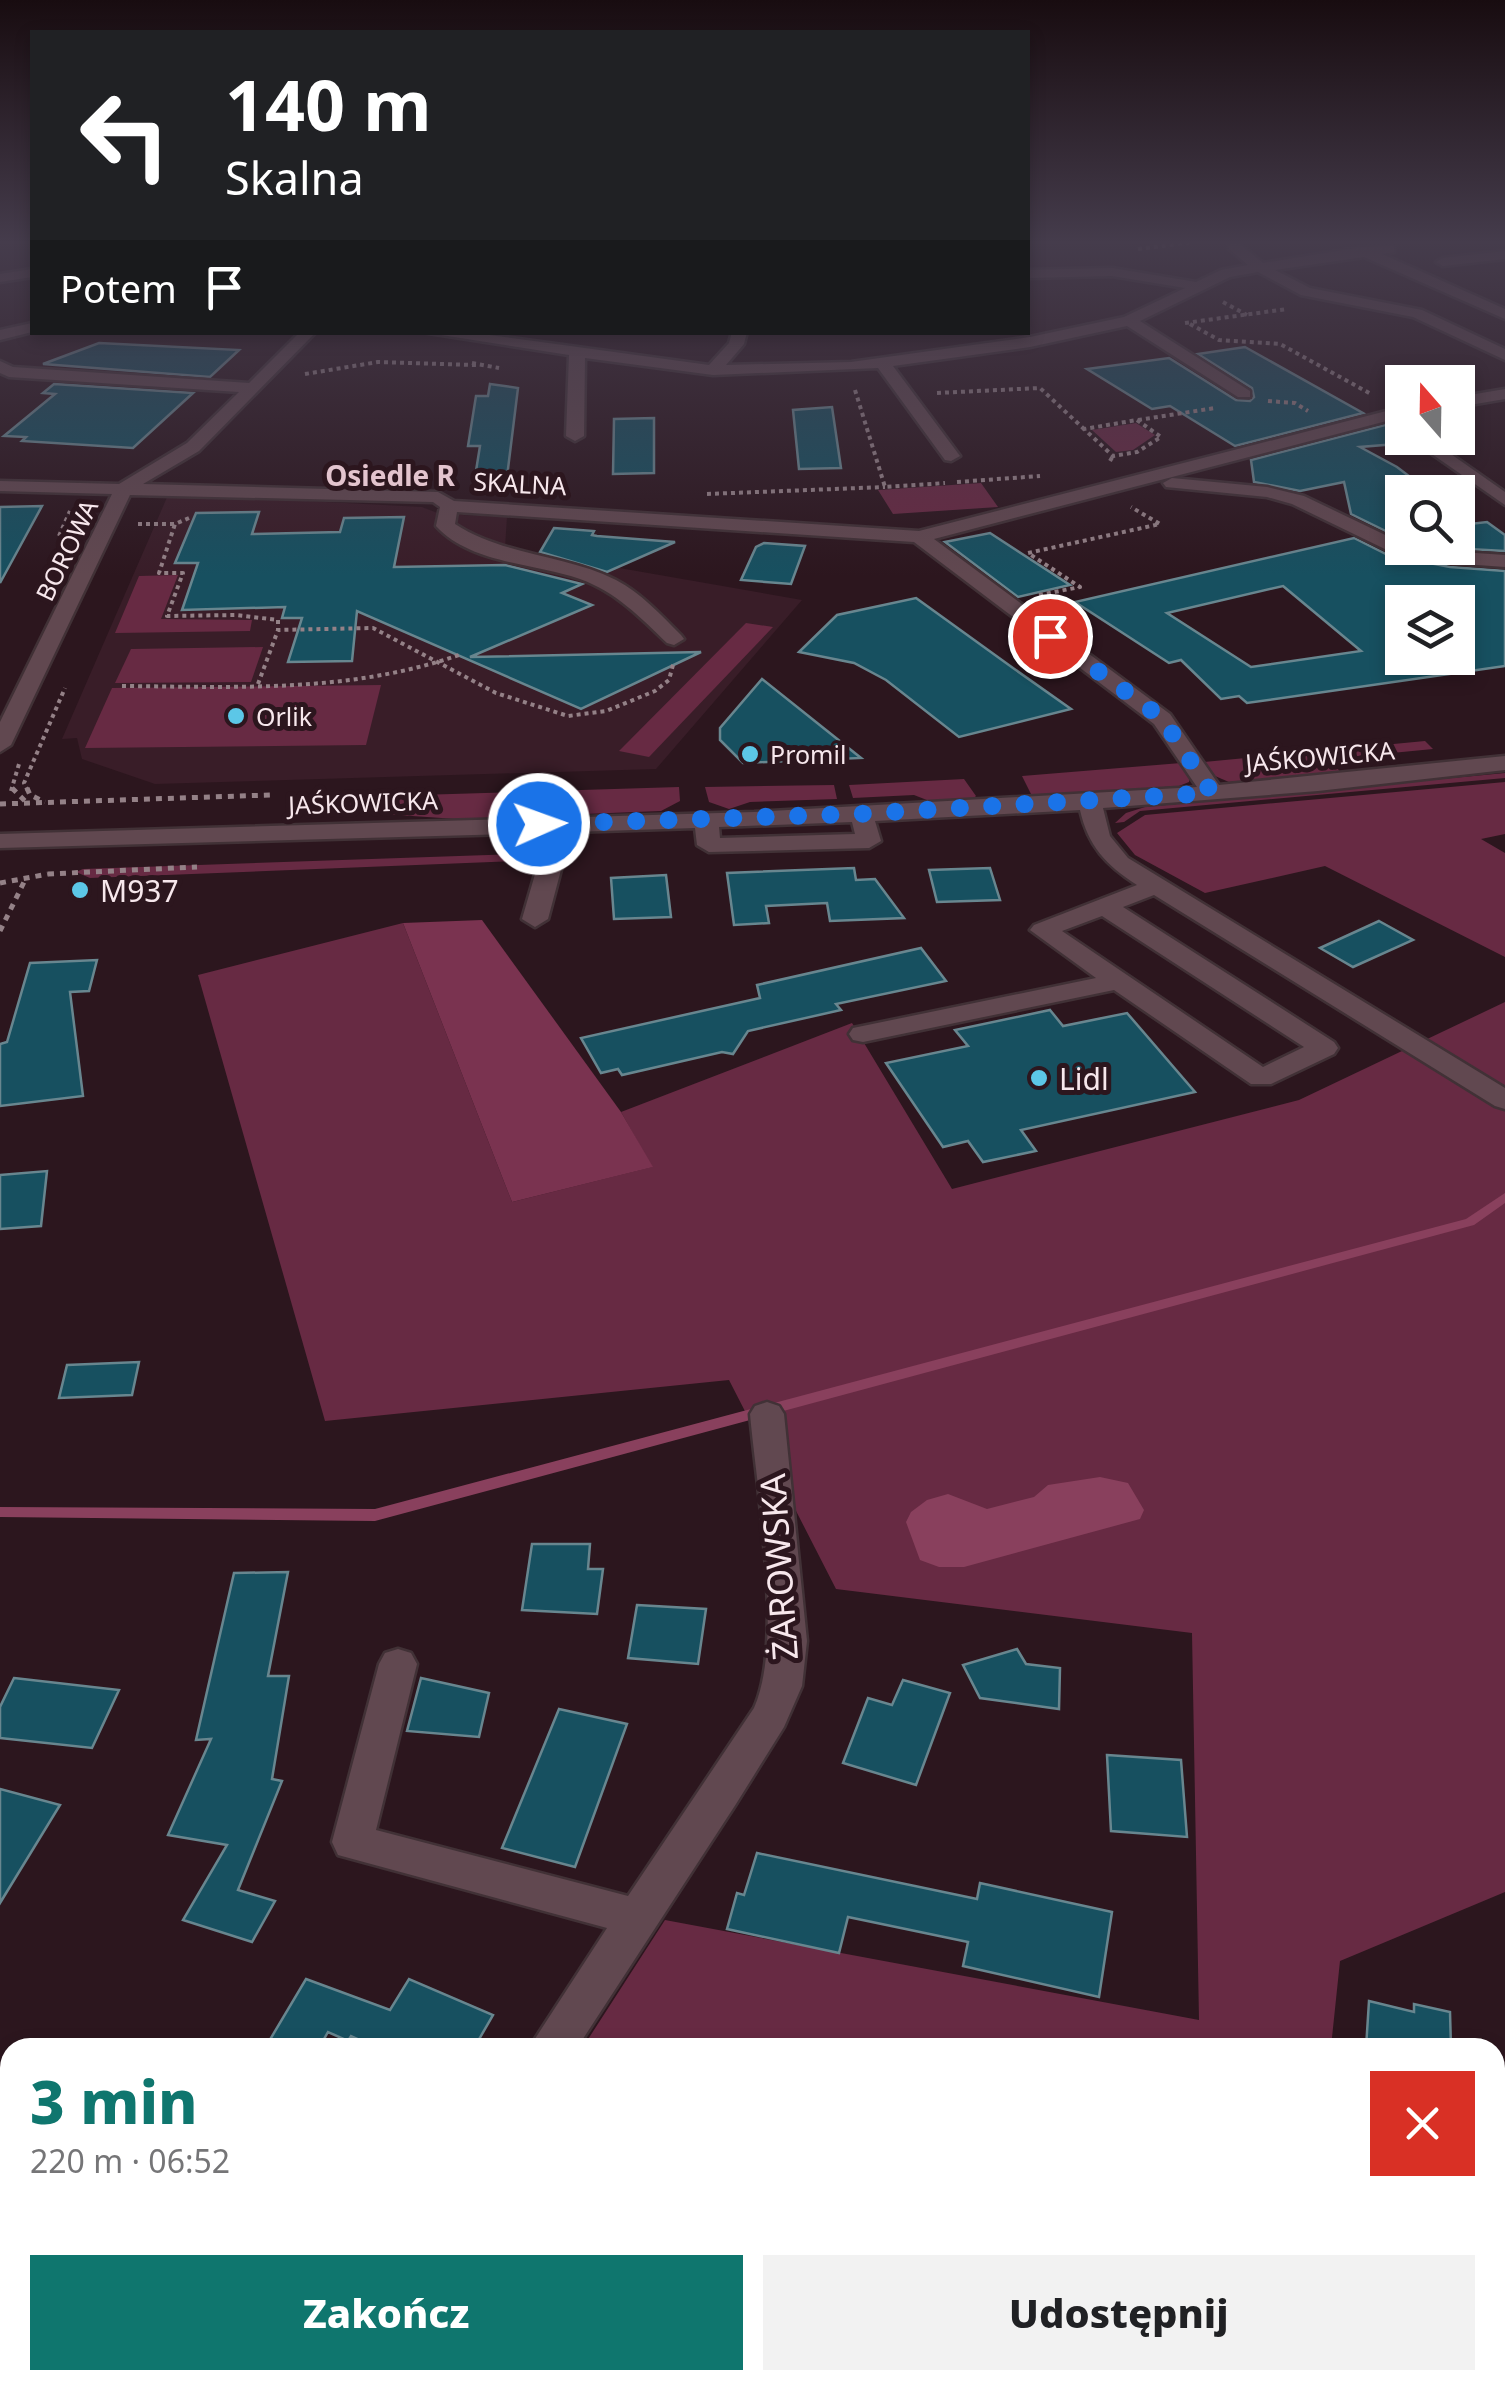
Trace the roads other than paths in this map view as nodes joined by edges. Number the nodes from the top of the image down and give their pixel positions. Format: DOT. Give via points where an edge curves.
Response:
graph roads {
  1 [pos="289,352"];
  2 [pos="728,352"];
  3 [pos="961,352"];
  4 [pos="1179,352"];
  5 [pos="576,353"];
  6 [pos="883,364"];
  7 [pos="0,366"];
  8 [pos="713,370"];
  9 [pos="254,388"];
  10 [pos="1505,394"];
  11 [pos="1250,398"];
  12 [pos="1475,399"];
  13 [pos="1385,420"];
  14 [pos="575,436"];
  15 [pos="1442,455"];
  16 [pos="951,456"];
  17 [pos="1139,482"];
  18 [pos="0,486"];
  19 [pos="124,488"];
  20 [pos="1505,500"];
  21 [pos="449,506"];
  22 [pos="920,537"];
  23 [pos="943,556"];
  24 [pos="1505,561"];
  25 [pos="921,564"];
  26 [pos="674,638"];
  27 [pos="1,742"];
  28 [pos="1505,763"];
  29 [pos="1212,793"];
  30 [pos="1090,801"];
  31 [pos="562,823"];
  32 [pos="0,841"];
  33 [pos="1156,886"];
  34 [pos="1104,906"];
  35 [pos="535,919"];
  36 [pos="1118,981"];
  37 [pos="863,1034"];
  38 [pos="1505,1100"];
  39 [pos="767,1414"];
  40 [pos="398,1664"];
  41 [pos="639,1918"];
  42 [pos="559,2038"];
  1 -- 9 [label="street, BOROWA"];
  2 -- 8 [label="street"];
  3 -- 6 [label="street"];
  4 -- 11 [label="street"];
  5 -- 8 [label="street"];
  5 -- 14 [label="street"];
  6 -- 8 [label="street"];
  6 -- 16 [label="street"];
  7 -- 9 [label="street" via="9,372"];
  9 -- 19 [label="street, BOROWA" via="193,448"];
  10 -- 12 [label="street"];
  13 -- 17 [label="street, SKALNA" via="1335,427"];
  15 -- 20 [label="street"];
  17 -- 22 [label="street, SKALNA" via="1105,481"];
  17 -- 24 [label="street, SKALNA" via="1267,492 1298,500 1396,548"];
  18 -- 19 [label="street, SKALNA"];
  19 -- 21 [label="street, SKALNA" via="438,497"];
  19 -- 27 [label="street, BOROWA"];
  21 -- 22 [label="street, SKALNA"];
  21 -- 26 [label="street" via="444,526 457,536 604,581"];
  22 -- 23 [label="street"];
  23 -- 25 [label="street"];
  23 -- 29 [label="street" via="1162,718"];
  28 -- 29 [label="street, JAŚKOWICKA"];
  29 -- 30 [label="street, JAŚKOWICKA"];
  30 -- 31 [label="street, JAŚKOWICKA" via="862,813 869,840 709,845 706,818"];
  30 -- 33 [label="street" via="1108,850"];
  31 -- 32 [label="street, JAŚKOWICKA"];
  31 -- 35 [label="street"];
  33 -- 34 [label="street"];
  33 -- 38 [label="street"];
  34 -- 36 [label="street" via="1043,930"];
  34 -- 36 [label="street" via="1324,1048 1261,1078"];
  36 -- 37 [label="street"];
  39 -- 41 [label="street, ŻAROWSKA" via="788,1640 784,1686"];
  40 -- 41 [label="street" via="353,1842"];
  41 -- 42 [label="street, ŻAROWSKA"];
}
